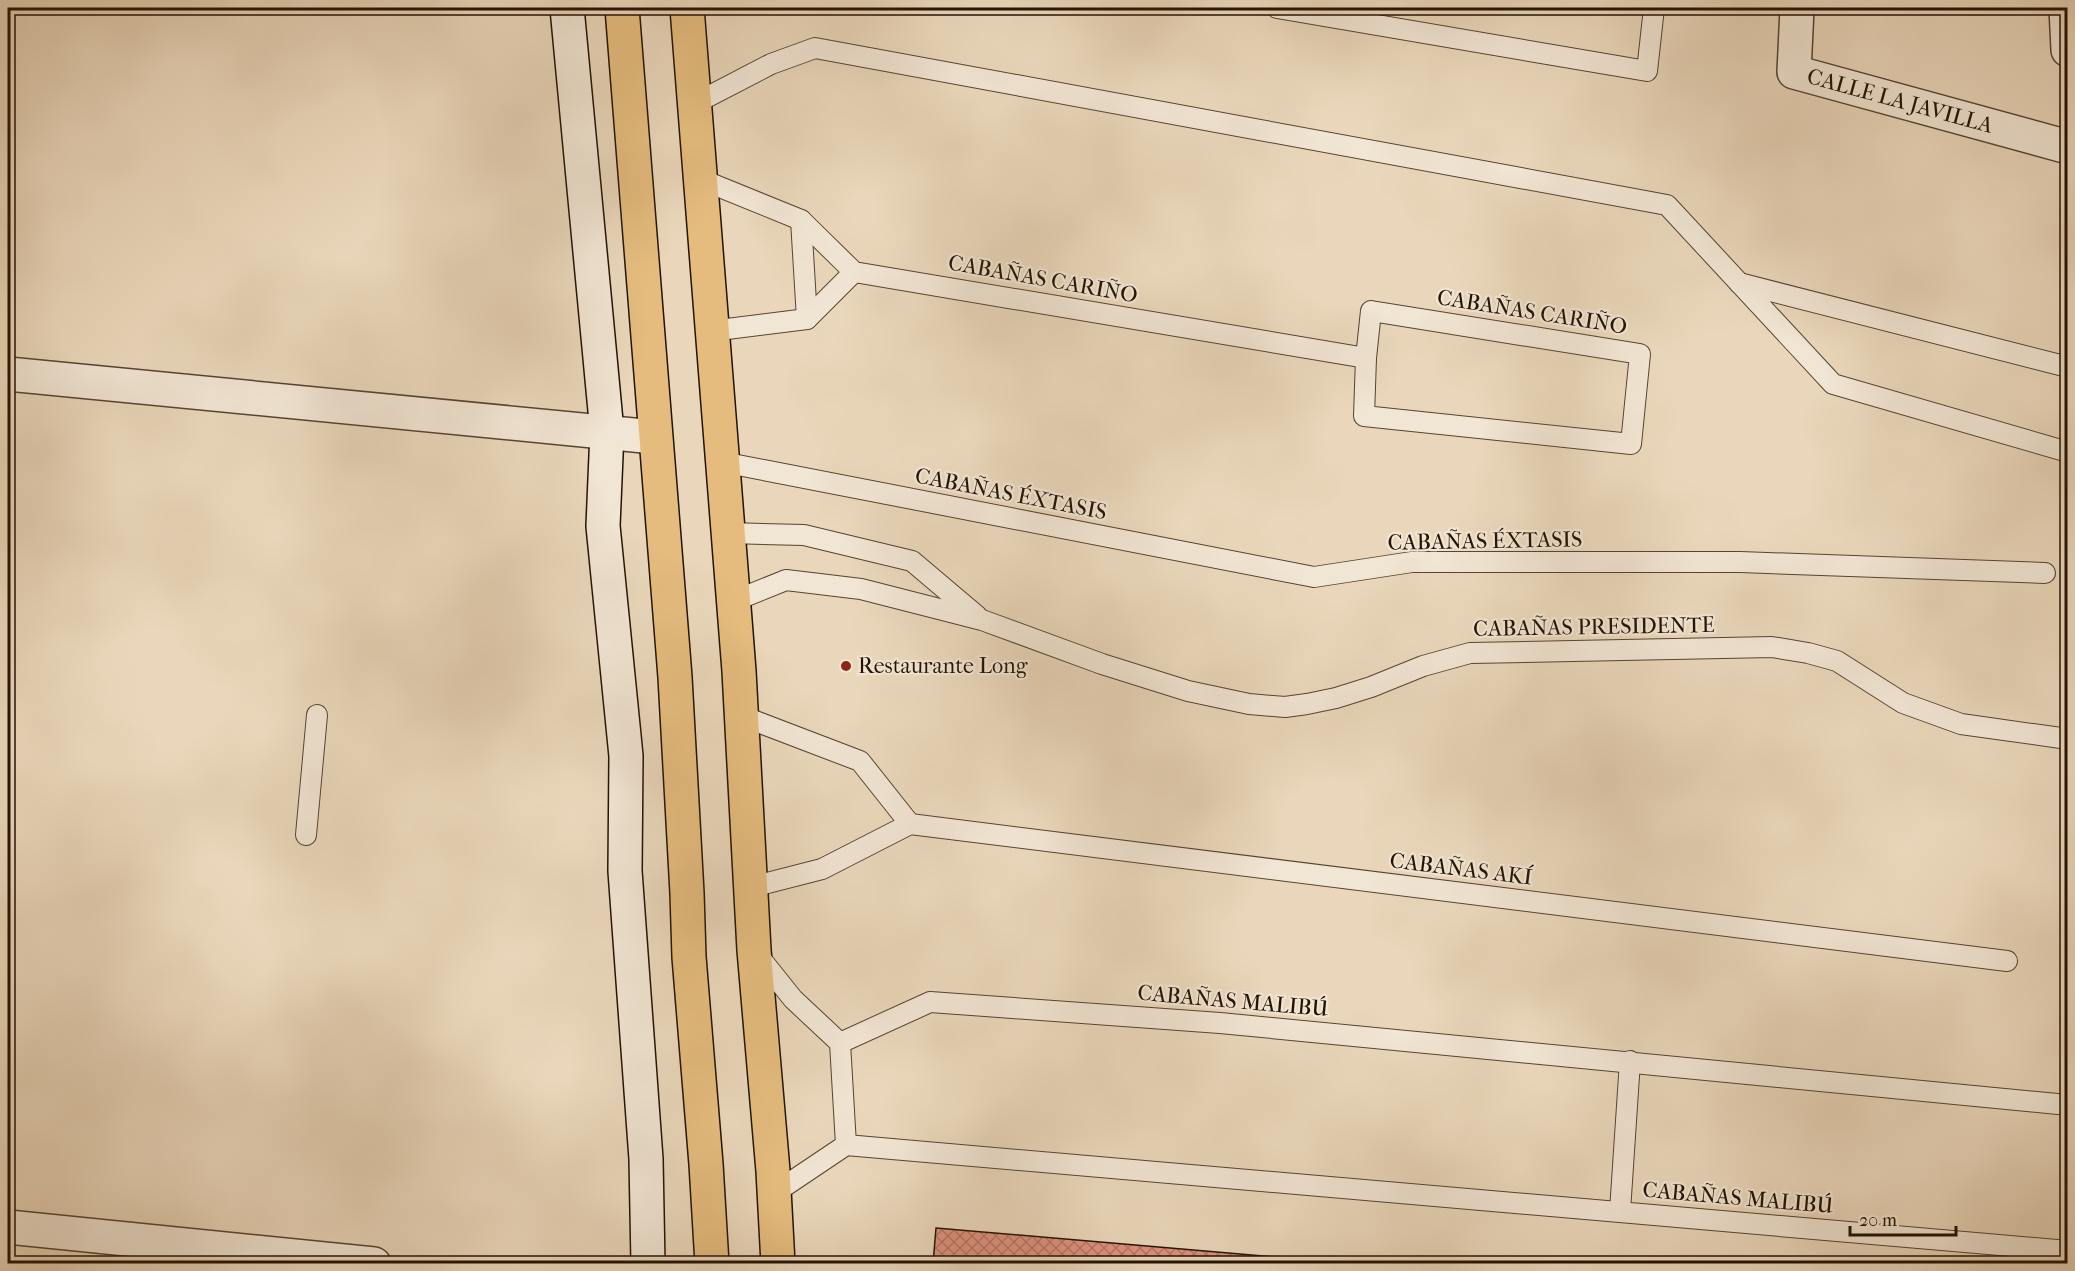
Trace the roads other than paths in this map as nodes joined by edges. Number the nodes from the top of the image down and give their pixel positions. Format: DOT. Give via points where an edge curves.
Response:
graph roads {
  1 [pos="567,8"];
  2 [pos="622,8"];
  3 [pos="687,8"];
  4 [pos="1277,8"];
  5 [pos="1654,8"];
  6 [pos="1797,8"];
  7 [pos="2066,8"];
  8 [pos="2067,50"];
  9 [pos="694,104"];
  10 [pos="2067,147"];
  11 [pos="700,180"];
  12 [pos="801,220"];
  13 [pos="854,272"];
  14 [pos="1739,283"];
  15 [pos="807,319"];
  16 [pos="711,331"];
  17 [pos="1366,358"];
  18 [pos="2067,367"];
  19 [pos="8,374"];
  20 [pos="607,432"];
  21 [pos="654,437"];
  22 [pos="2067,452"];
  23 [pos="722,462"];
  24 [pos="727,533"];
  25 [pos="2045,573"];
  26 [pos="734,601"];
  27 [pos="982,620"];
  28 [pos="317,715"];
  29 [pos="741,716"];
  30 [pos="2067,739"];
  31 [pos="910,824"];
  32 [pos="306,835"];
  33 [pos="752,887"];
  34 [pos="754,950"];
  35 [pos="2007,961"];
  36 [pos="840,1043"];
  37 [pos="1630,1061"];
  38 [pos="2067,1105"];
  39 [pos="846,1145"];
  40 [pos="773,1194"];
  41 [pos="1620,1211"];
  42 [pos="8,1227"];
  43 [pos="2067,1251"];
  44 [pos="374,1263"];
  45 [pos="648,1263"];
  46 [pos="712,1263"];
  47 [pos="778,1263"];
  1 -- 20 [label="street"];
  2 -- 21 [label="main road"];
  3 -- 9 [label="main road"];
  4 -- 5 [label="lane" via="1647,71"];
  6 -- 10 [label="street, CALLE LA JAVILLA" via="1794,72"];
  7 -- 8 [label="street"];
  9 -- 11 [label="main road"];
  9 -- 14 [label="lane" via="771,64 815,48 1666,205"];
  11 -- 12 [label="lane"];
  11 -- 16 [label="main road"];
  12 -- 13 [label="lane"];
  12 -- 15 [label="lane"];
  13 -- 15 [label="lane"];
  13 -- 17 [label="lane, CABAÑAS CARIÑO"];
  14 -- 18 [label="lane"];
  14 -- 22 [label="lane" via="1833,384"];
  15 -- 16 [label="lane"];
  16 -- 23 [label="main road"];
  17 -- 17 [label="lane, CABAÑAS CARIÑO" via="1364,416 1631,444 1640,354 1371,310"];
  19 -- 20 [label="street"];
  20 -- 21 [label="street"];
  20 -- 45 [label="street" via="603,526 626,756 625,871 646,1159"];
  21 -- 46 [label="main road" via="675,677 689,957"];
  23 -- 24 [label="main road"];
  23 -- 25 [label="lane, CABAÑAS ÉXTASIS" via="1314,577 1412,562 1740,562"];
  24 -- 26 [label="main road"];
  24 -- 27 [label="lane, CABAÑAS PRESIDENTE" via="804,535 912,561"];
  26 -- 27 [label="lane, CABAÑAS PRESIDENTE" via="786,580 861,589"];
  26 -- 29 [label="main road"];
  27 -- 30 [label="lane, CABAÑAS PRESIDENTE" via="1188,691 1285,707 1336,698 1470,653 1772,648 1837,661 1903,703 1961,724"];
  28 -- 32 [label="lane"];
  29 -- 31 [label="lane" via="860,761"];
  29 -- 33 [label="main road"];
  31 -- 33 [label="lane" via="822,869"];
  31 -- 35 [label="lane, CABAÑAS AKÍ"];
  33 -- 34 [label="main road"];
  34 -- 36 [label="lane" via="793,999"];
  34 -- 40 [label="main road"];
  36 -- 37 [label="lane, CABAÑAS MALIBÚ" via="930,1002 1220,1023"];
  36 -- 39 [label="lane"];
  37 -- 38 [label="lane, CABAÑAS MALIBÚ"];
  37 -- 41 [label="lane, CABAÑAS MALIBÚ"];
  39 -- 40 [label="lane"];
  39 -- 41 [label="lane, CABAÑAS MALIBÚ"];
  40 -- 47 [label="main road"];
  41 -- 43 [label="lane, CABAÑAS MALIBÚ"];
  42 -- 44 [label="street"];
}
